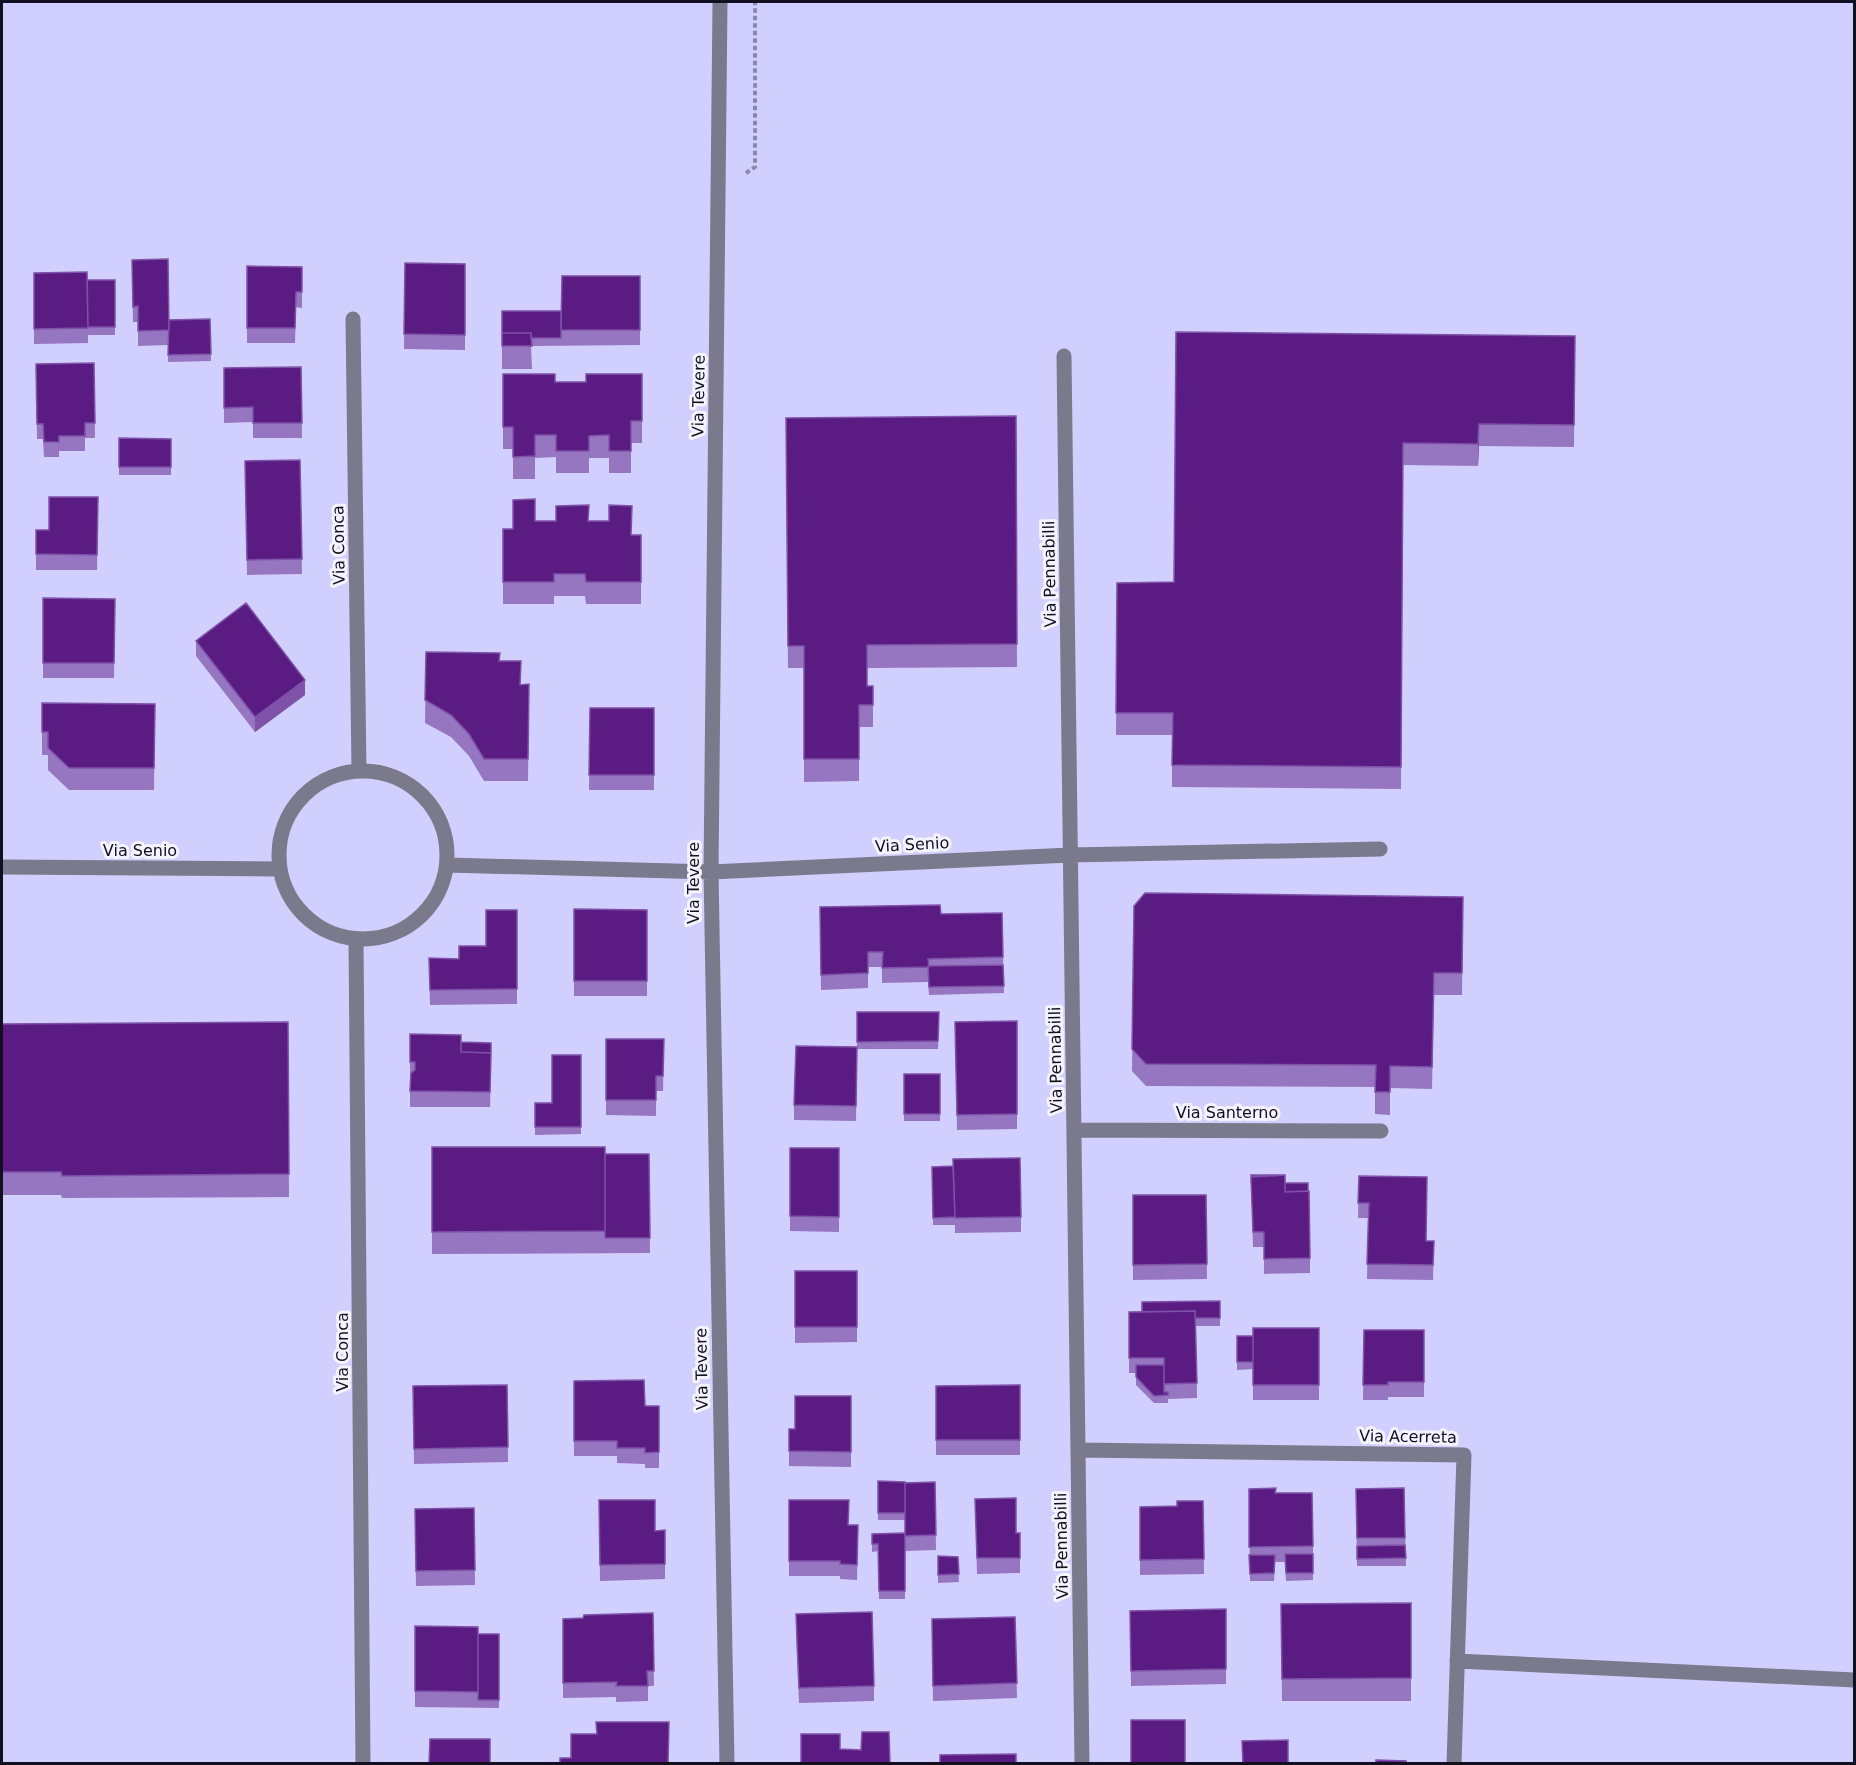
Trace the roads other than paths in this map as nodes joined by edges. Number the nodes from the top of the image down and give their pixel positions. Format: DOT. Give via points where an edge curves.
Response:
graph roads {
  1 [pos="720,2"];
  2 [pos="353,319"];
  3 [pos="1064,356"];
  4 [pos="359,771"];
  5 [pos="1380,849"];
  6 [pos="1070,855"];
  7 [pos="447,865"];
  8 [pos="2,867"];
  9 [pos="279,869"];
  10 [pos="711,872"];
  11 [pos="356,940"];
  12 [pos="1074,1130"];
  13 [pos="1381,1131"];
  14 [pos="1078,1450"];
  15 [pos="1458,1660"];
  16 [pos="1854,1680"];
  17 [pos="363,1764"];
  18 [pos="727,1764"];
  19 [pos="1082,1764"];
  20 [pos="1454,1764"];
  1 -- 10 [label="street, Via Tevere"];
  2 -- 4 [label="street, Via Conca"];
  3 -- 6 [label="street, Via Pennabilli"];
  4 -- 7 [label="street" via="388,774 414,788 434,809 445,836"];
  4 -- 9 [label="street" via="331,777 307,791 289,813 279,840"];
  5 -- 6 [label="street, Via Senio"];
  6 -- 10 [label="street, Via Senio"];
  6 -- 12 [label="street, Via Pennabilli"];
  7 -- 10 [label="street, Via Senio"];
  7 -- 11 [label="street" via="440,890 426,912 406,928 382,937"];
  8 -- 9 [label="street, Via Senio"];
  9 -- 11 [label="street" via="288,895 306,918 329,933"];
  10 -- 18 [label="street, Via Tevere"];
  11 -- 17 [label="street, Via Conca"];
  12 -- 13 [label="street, Via Santerno"];
  12 -- 14 [label="street, Via Pennabilli"];
  14 -- 15 [label="street, Via Acerreta" via="1464,1455"];
  14 -- 19 [label="street, Via Pennabilli"];
  15 -- 16 [label="street"];
  15 -- 20 [label="street, Via Acerreta"];
}
